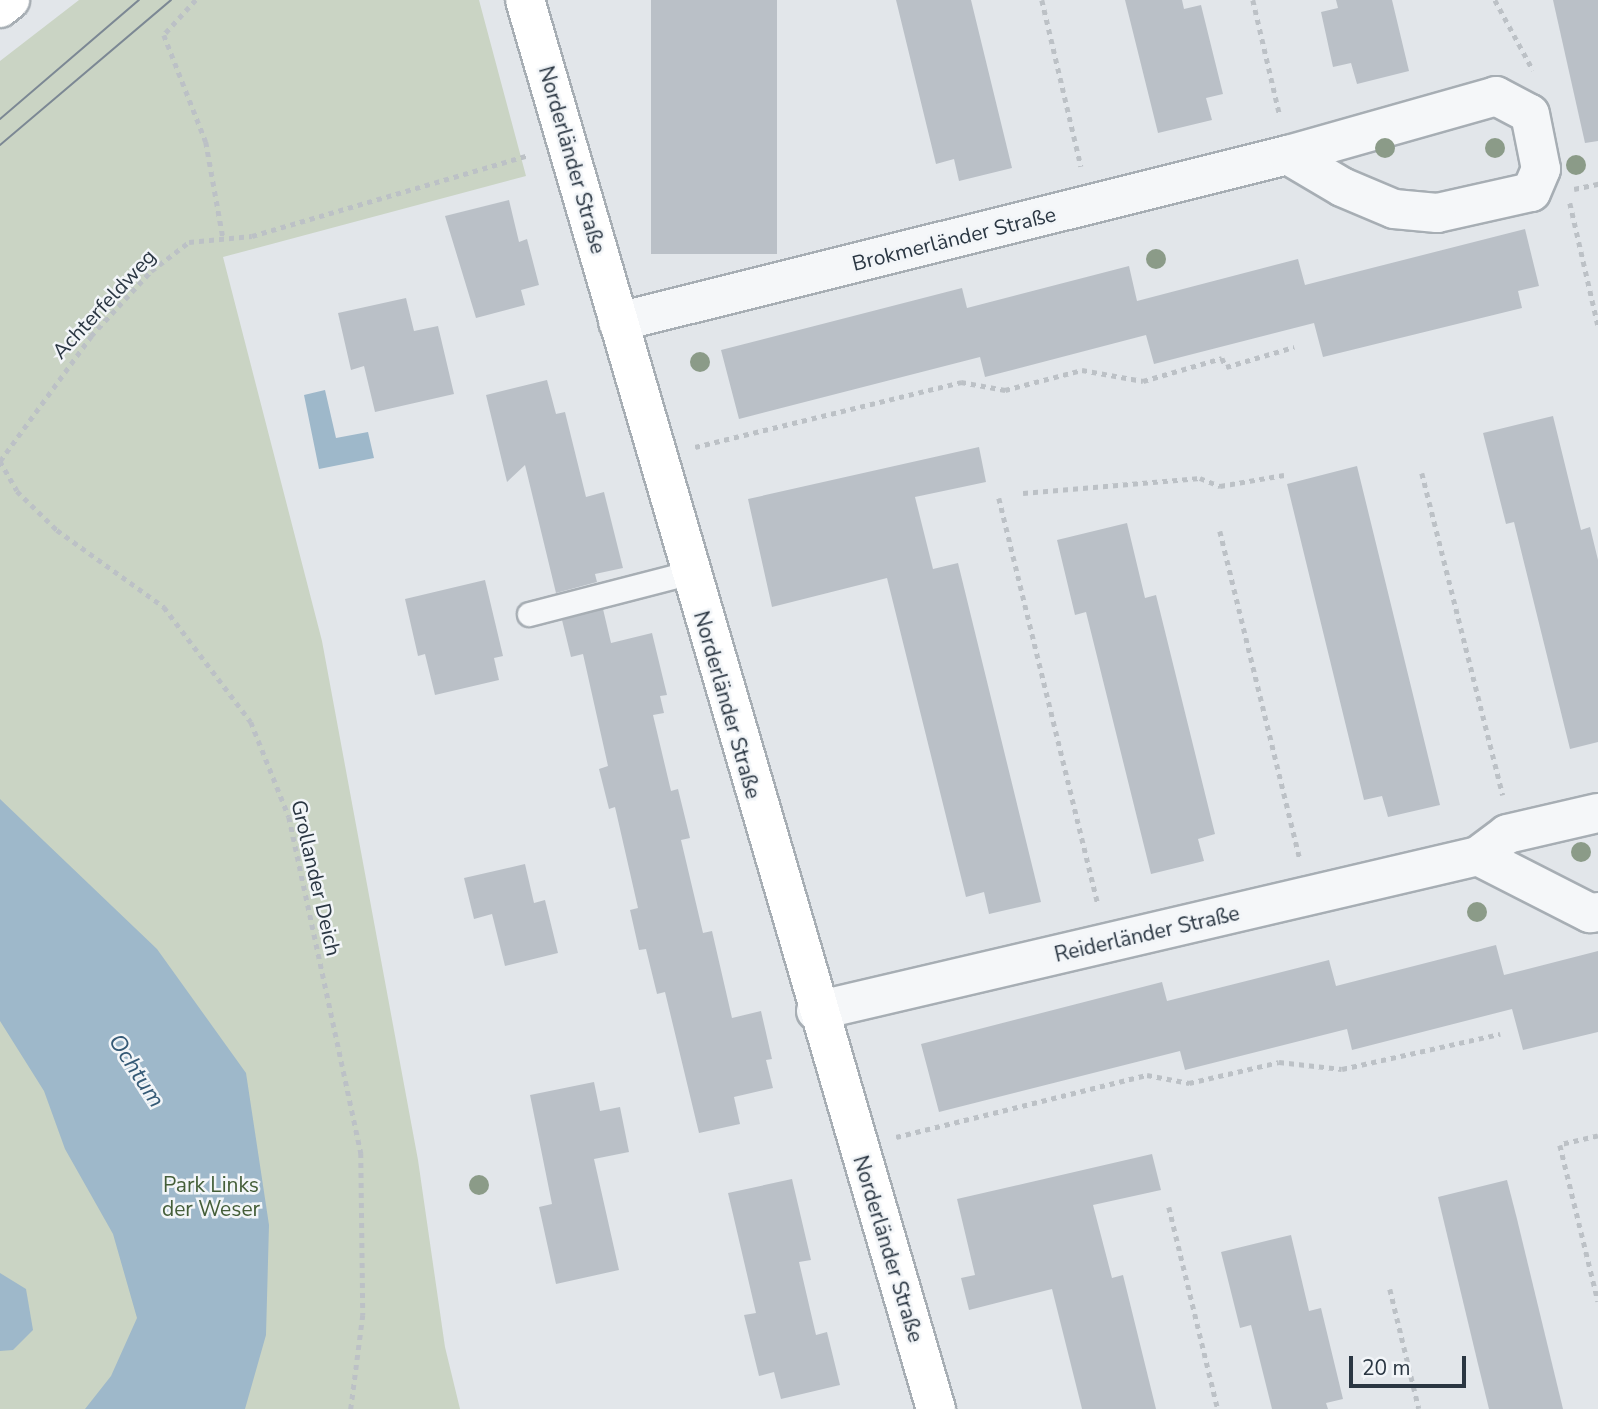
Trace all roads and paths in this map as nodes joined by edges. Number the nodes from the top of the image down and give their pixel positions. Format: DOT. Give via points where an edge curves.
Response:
graph roads {
  1 [pos="10,0"];
  2 [pos="196,0"];
  3 [pos="525,0"];
  4 [pos="1042,0"];
  5 [pos="1253,0"];
  6 [pos="0,8"];
  7 [pos="567,144"];
  8 [pos="1289,155"];
  9 [pos="1598,184"];
  10 [pos="1591,185"];
  11 [pos="1091,205"];
  12 [pos="223,237"];
  13 [pos="618,321"];
  14 [pos="1294,347"];
  15 [pos="656,458"];
  16 [pos="0,461"];
  17 [pos="1422,473"];
  18 [pos="1284,475"];
  19 [pos="1023,493"];
  20 [pos="999,498"];
  21 [pos="1220,531"];
  22 [pos="688,573"];
  23 [pos="529,614"];
  24 [pos="1598,813"];
  25 [pos="1512,833"];
  26 [pos="1478,856"];
  27 [pos="1308,896"];
  28 [pos="1598,912"];
  29 [pos="1108,943"];
  30 [pos="816,1011"];
  31 [pos="1500,1034"];
  32 [pos="1598,1136"];
  33 [pos="857,1147"];
  34 [pos="1169,1207"];
  35 [pos="1390,1289"];
  36 [pos="1598,1301"];
  37 [pos="351,1409"];
  38 [pos="936,1409"];
  39 [pos="1218,1409"];
  40 [pos="1419,1409"];
  1 -- 6 [label="main road"];
  2 -- 12 [label="path" via="164,35 206,142"];
  3 -- 7 [label="main road, Norderländer Straße"];
  4 -- 11 [label="path"];
  5 -- 8 [label="path"];
  7 -- 12 [label="path, Achterfeldweg" via="252,236"];
  7 -- 13 [label="main road, Norderländer Straße"];
  8 -- 8 [label="street, Brokmerländer Straße" via="1342,187 1394,209 1437,213 1531,192 1541,169 1530,114 1496,96"];
  8 -- 11 [label="street, Brokmerländer Straße"];
  9 -- 10 [label="path"];
  11 -- 13 [label="street, Brokmerländer Straße"];
  12 -- 16 [label="path, Achterfeldweg" via="189,242 151,271 91,336"];
  13 -- 15 [label="main road, Norderländer Straße"];
  14 -- 15 [label="path" via="1226,367 1222,359 1143,381 1082,370 1005,390 961,383"];
  15 -- 22 [label="main road, Norderländer Straße"];
  16 -- 37 [label="path, Grollander Deich" via="17,492 57,530 164,607 251,722 289,817 360,1153 363,1315"];
  17 -- 25 [label="path"];
  18 -- 19 [label="path" via="1220,486 1200,478"];
  20 -- 29 [label="path"];
  21 -- 27 [label="path"];
  22 -- 23 [label="lane"];
  22 -- 30 [label="main road, Norderländer Straße"];
  24 -- 25 [label="street, Reiderländer Straße"];
  25 -- 26 [label="street, Reiderländer Straße"];
  26 -- 27 [label="street, Reiderländer Straße"];
  26 -- 28 [label="street" via="1590,913"];
  27 -- 29 [label="street, Reiderländer Straße"];
  29 -- 30 [label="street, Reiderländer Straße"];
  30 -- 33 [label="main road, Norderländer Straße"];
  31 -- 33 [label="path" via="1342,1069 1279,1062 1189,1083 1147,1075"];
  32 -- 36 [label="path" via="1560,1145"];
  33 -- 38 [label="main road, Norderländer Straße"];
  34 -- 39 [label="path"];
  35 -- 40 [label="path"];
}
